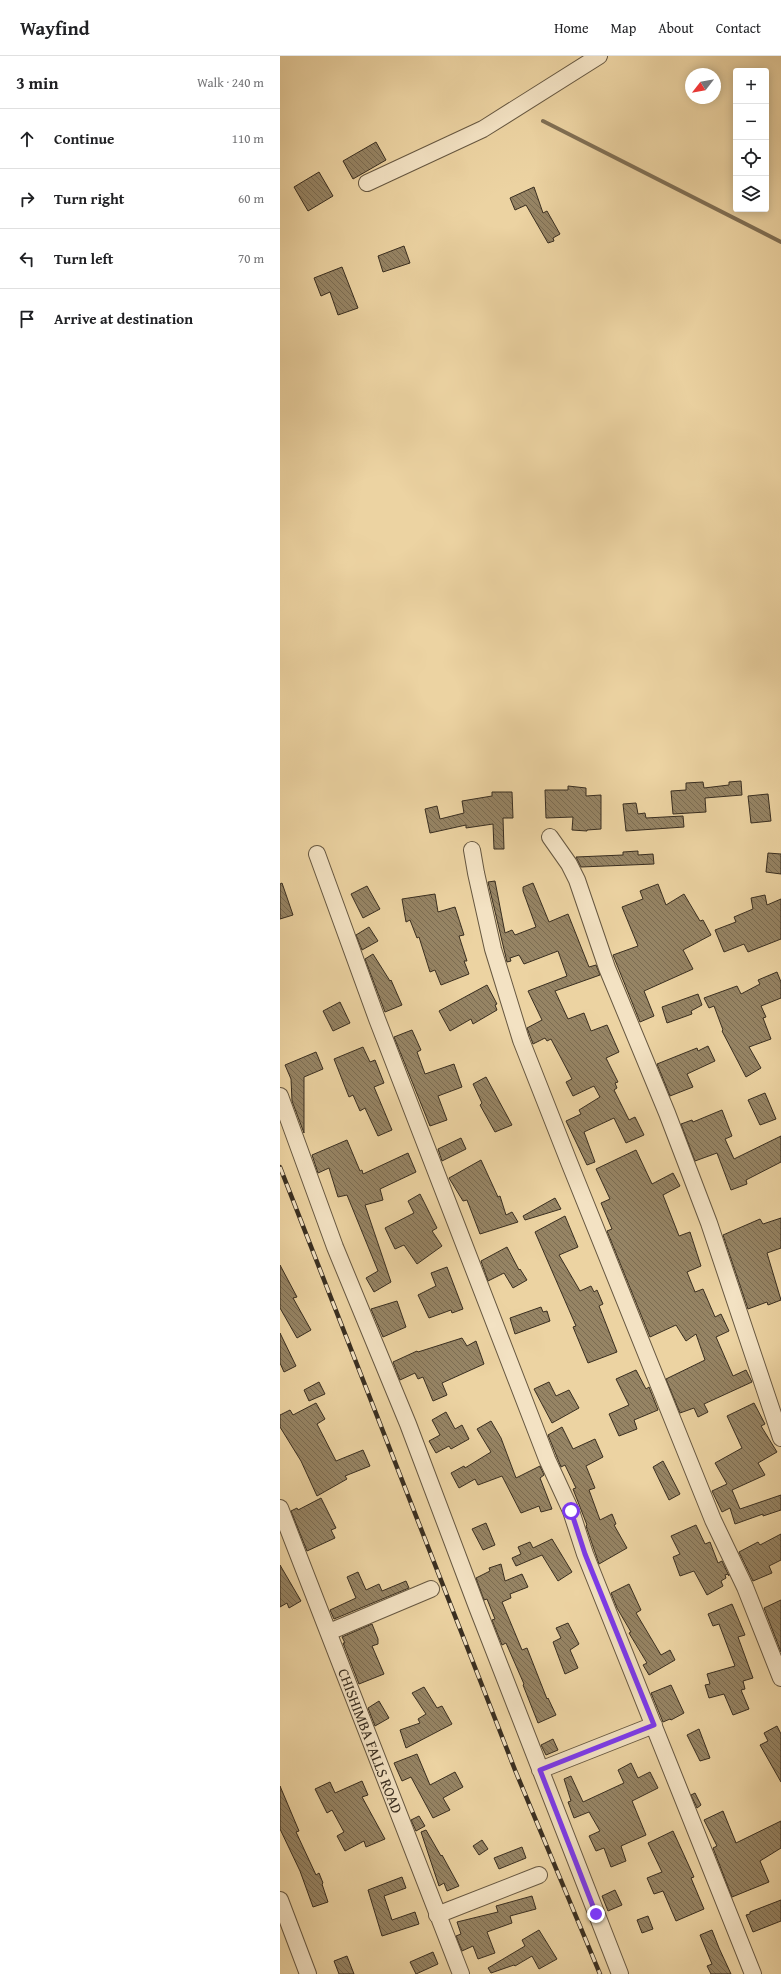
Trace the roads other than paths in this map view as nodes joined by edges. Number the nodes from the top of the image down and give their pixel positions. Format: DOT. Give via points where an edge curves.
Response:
graph roads {
  1 [pos="599,56"];
  2 [pos="367,183"];
  3 [pos="550,837"];
  4 [pos="472,850"];
  5 [pos="316,854"];
  6 [pos="280,1096"];
  7 [pos="781,1438"];
  8 [pos="280,1508"];
  9 [pos="431,1589"];
  10 [pos="328,1632"];
  11 [pos="781,1678"];
  12 [pos="654,1725"];
  13 [pos="540,1770"];
  14 [pos="539,1875"];
  15 [pos="280,1900"];
  16 [pos="437,1915"];
  17 [pos="308,1974"];
  18 [pos="461,1974"];
  19 [pos="620,1974"];
  20 [pos="752,1974"];
  1 -- 2 [label="street" via="483,129"];
  3 -- 7 [label="street" via="577,880 607,968 667,1113 709,1223"];
  4 -- 11 [label="street" via="494,949 521,1040 713,1520 745,1587"];
  5 -- 12 [label="street" via="461,1238"];
  6 -- 13 [label="street" via="335,1247 408,1424"];
  8 -- 10 [label="street, CHISHIMBA FALLS ROAD"];
  9 -- 10 [label="street"];
  10 -- 16 [label="street, CHISHIMBA FALLS ROAD"];
  12 -- 13 [label="street"];
  12 -- 20 [label="street"];
  13 -- 19 [label="street"];
  14 -- 16 [label="street"];
  15 -- 17 [label="street"];
  16 -- 18 [label="street, CHISHIMBA FALLS ROAD"];
}
